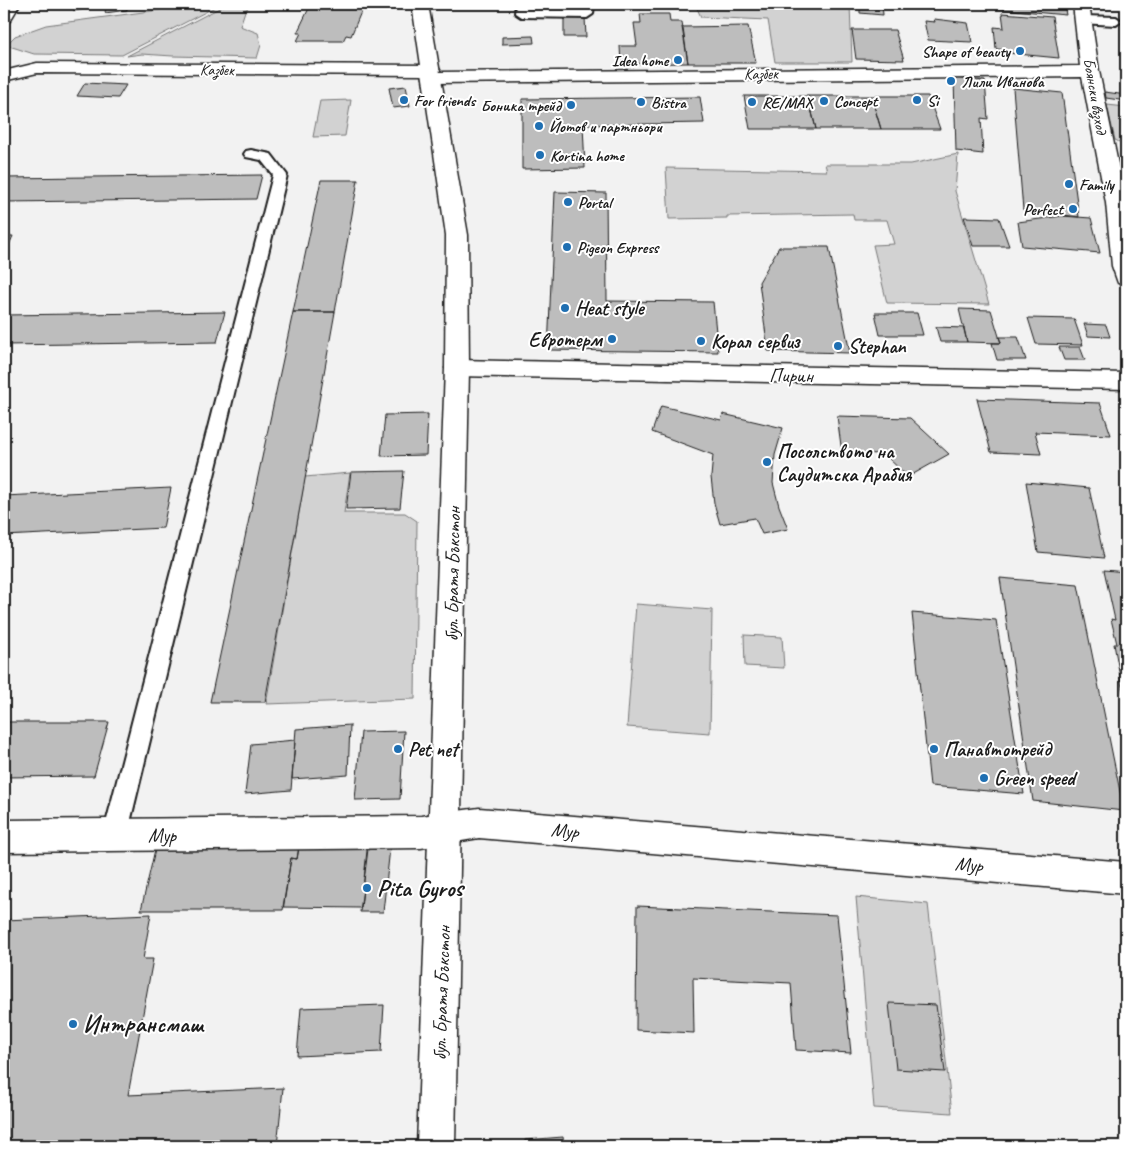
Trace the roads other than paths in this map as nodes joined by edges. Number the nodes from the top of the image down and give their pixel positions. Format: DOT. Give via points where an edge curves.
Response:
graph roads {
  1 [pos="12,4"];
  2 [pos="420,4"];
  3 [pos="522,4"];
  4 [pos="588,4"];
  5 [pos="1083,12"];
  6 [pos="4,17"];
  7 [pos="1116,21"];
  8 [pos="1090,71"];
  9 [pos="431,74"];
  10 [pos="4,76"];
  11 [pos="251,154"];
  12 [pos="1126,278"];
  13 [pos="457,368"];
  14 [pos="1126,381"];
  15 [pos="446,828"];
  16 [pos="115,835"];
  17 [pos="4,836"];
  18 [pos="1126,878"];
  19 [pos="436,1146"];
  1 -- 6 [label="street"];
  2 -- 9 [label="street, бул. Братя Бъкстон"];
  3 -- 4 [label="lane" via="521,14 587,14"];
  5 -- 7 [label="lane"];
  5 -- 8 [label="street, Боянски възход"];
  8 -- 9 [label="street, Казбек"];
  8 -- 12 [label="street, Боянски възход" via="1121,203"];
  9 -- 10 [label="street, Казбек" via="37,68"];
  9 -- 13 [label="street, бул. Братя Бъкстон" via="457,235"];
  11 -- 16 [label="lane" via="266,157 280,175"];
  13 -- 14 [label="street, Пирин"];
  13 -- 15 [label="street, бул. Братя Бъкстон"];
  15 -- 16 [label="street, Мур" via="421,832"];
  15 -- 18 [label="street, Мур" via="479,823"];
  15 -- 19 [label="street, бул. Братя Бъкстон"];
  16 -- 17 [label="street, Мур"];
}
